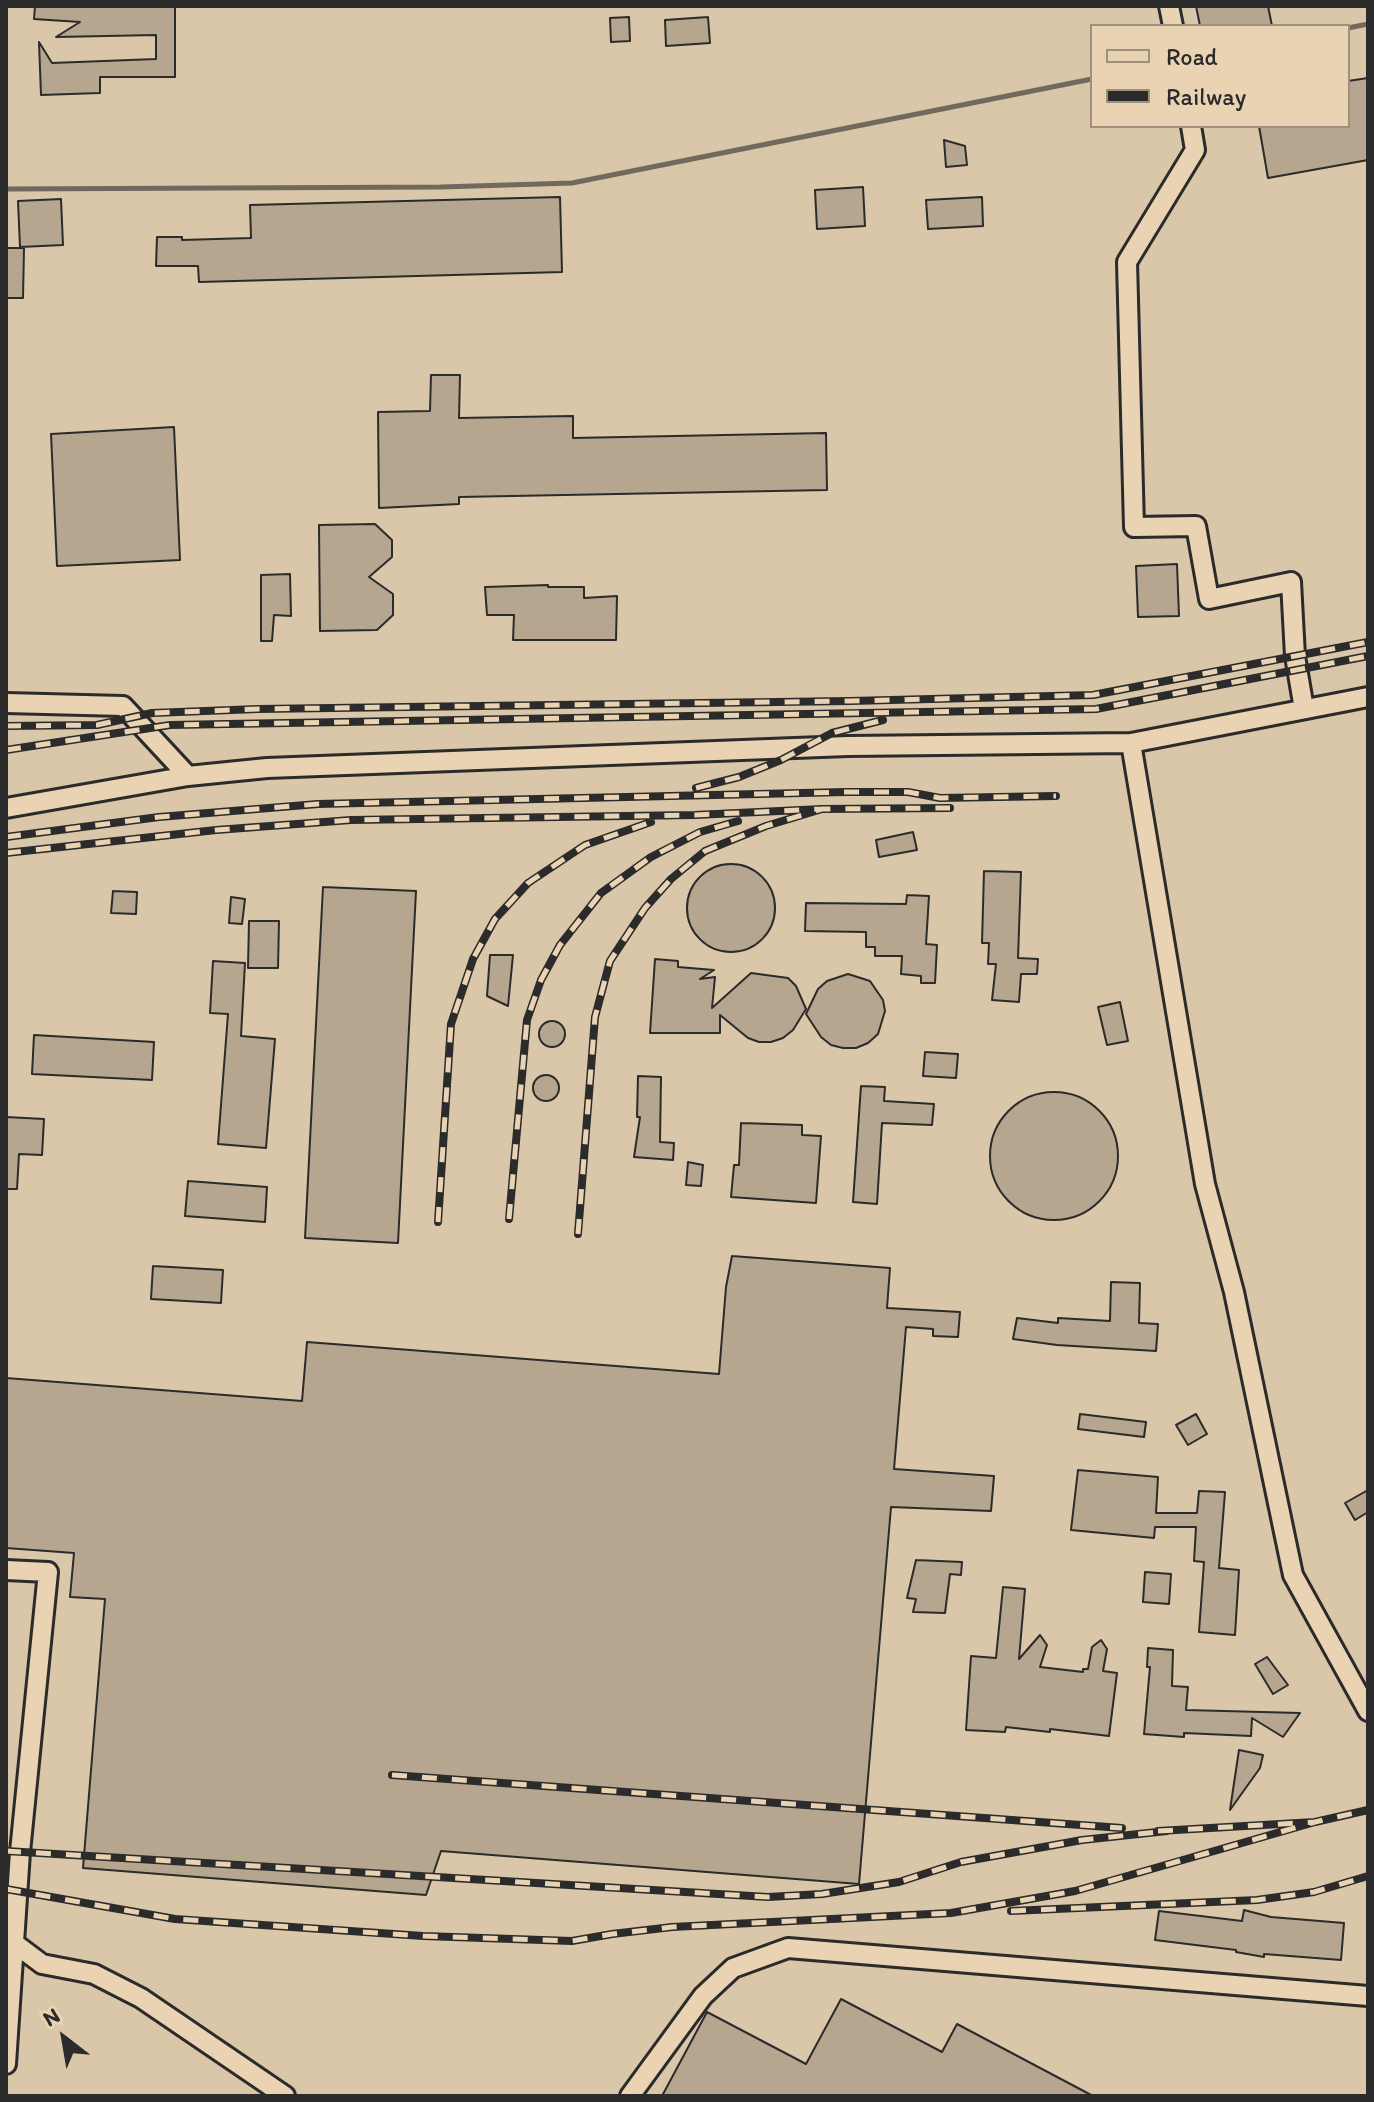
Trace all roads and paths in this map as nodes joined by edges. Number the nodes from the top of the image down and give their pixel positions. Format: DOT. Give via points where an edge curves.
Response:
graph roads {
  1 [pos="1191,128"];
  2 [pos="1368,697"];
  3 [pos="6,703"];
  4 [pos="1304,709"];
  5 [pos="1131,743"];
  6 [pos="188,776"];
  7 [pos="6,808"];
  8 [pos="6,1570"];
  9 [pos="1368,1711"];
  10 [pos="14,1943"];
  11 [pos="1368,1996"];
  12 [pos="6,2064"];
  13 [pos="285,2096"];
  14 [pos="630,2096"];
  1 -- 4 [label="lane" via="1195,150 1127,262 1134,527 1196,526 1209,599 1291,582"];
  2 -- 4 [label="lane"];
  3 -- 6 [label="lane" via="123,706"];
  4 -- 5 [label="lane"];
  5 -- 6 [label="lane" via="805,747 267,768"];
  5 -- 9 [label="lane" via="1205,1184 1234,1292 1293,1575"];
  6 -- 7 [label="lane"];
  8 -- 10 [label="lane" via="48,1572"];
  10 -- 12 [label="lane"];
  10 -- 13 [label="lane" via="42,1964 94,1974 141,1998"];
  11 -- 14 [label="lane" via="788,1948 733,1968 703,1996"];
}
